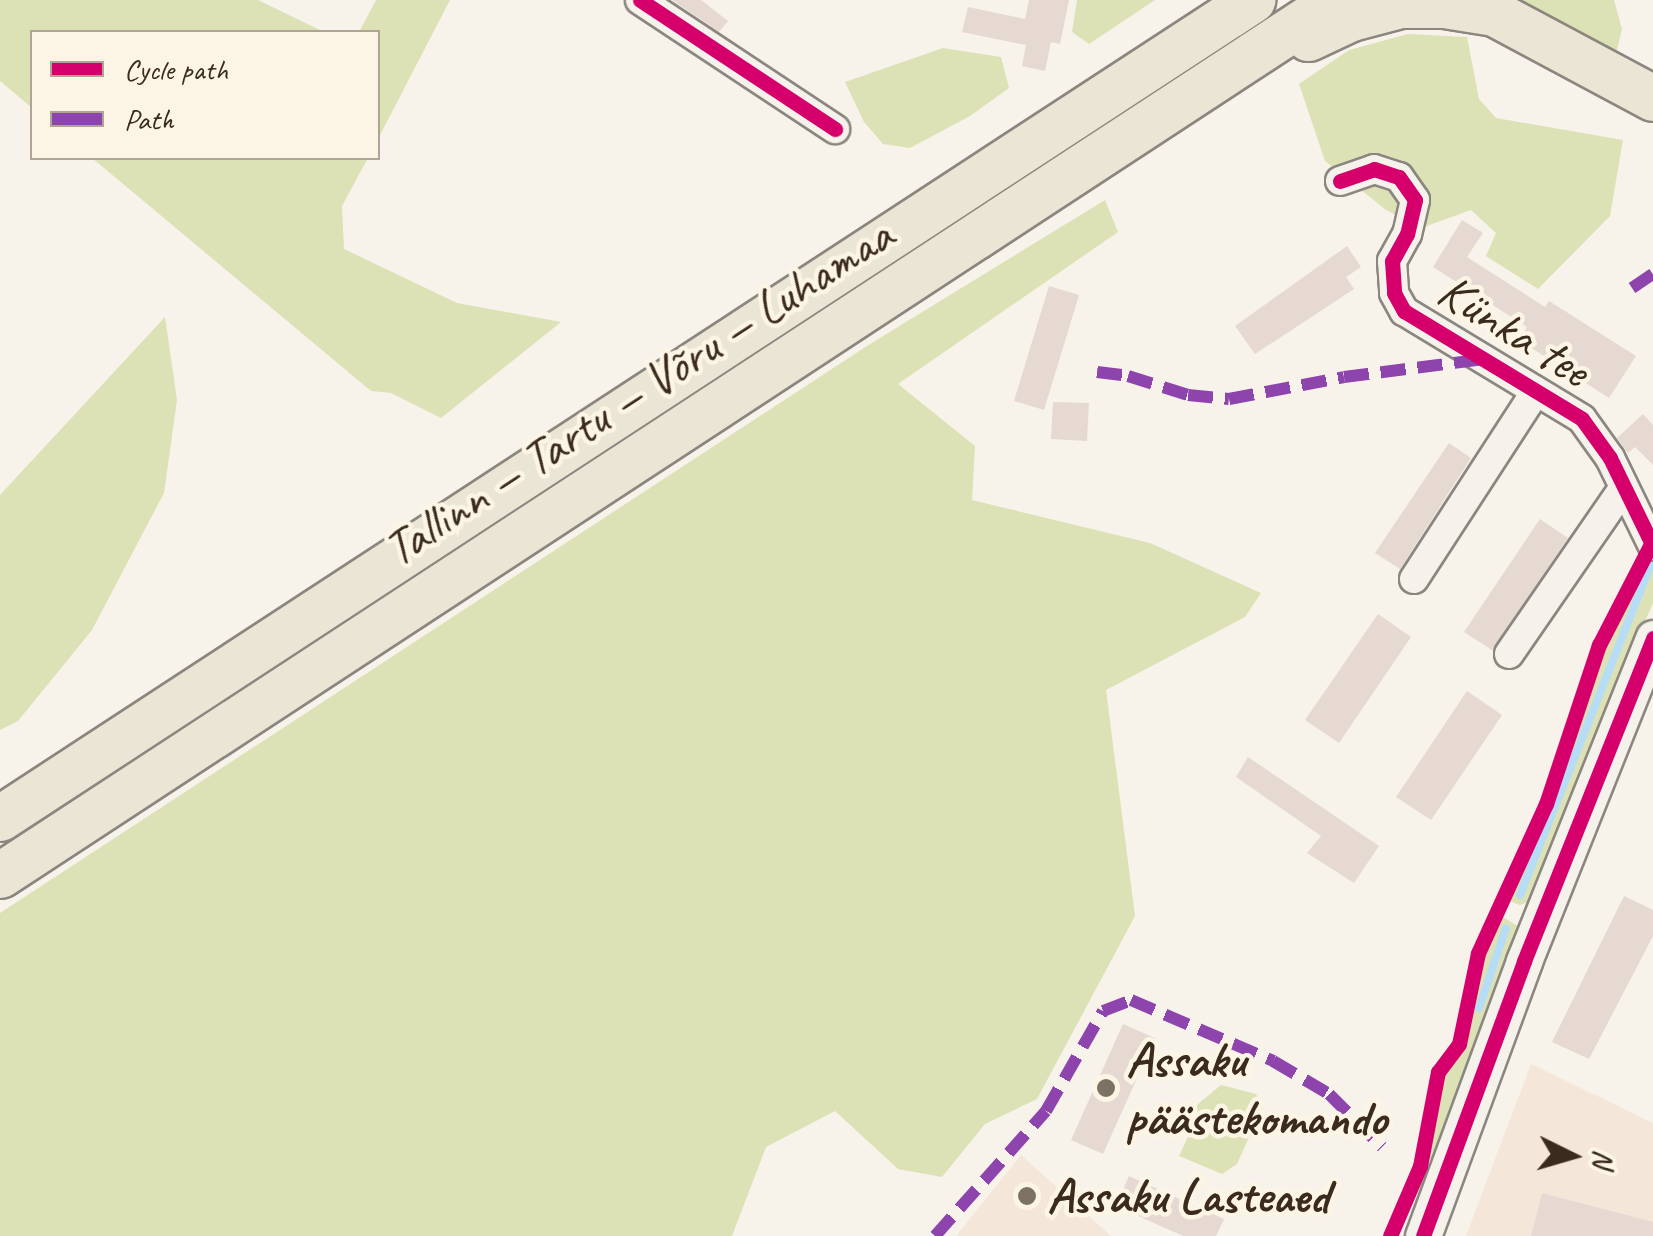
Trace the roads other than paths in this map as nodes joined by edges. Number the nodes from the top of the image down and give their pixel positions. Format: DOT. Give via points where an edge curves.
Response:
graph roads {
  1 [pos="640,0"];
  2 [pos="1252,0"];
  3 [pos="1336,0"];
  4 [pos="1202,88"];
  5 [pos="1653,98"];
  6 [pos="835,129"];
  7 [pos="1340,180"];
  8 [pos="1536,391"];
  9 [pos="1623,489"];
  10 [pos="1653,546"];
  11 [pos="1414,580"];
  12 [pos="1653,638"];
  13 [pos="1510,654"];
  14 [pos="0,818"];
  15 [pos="0,875"];
  16 [pos="1423,1236"];
  1 -- 6 [label="street"];
  2 -- 14 [label="highway, Tallinn — Tartu — Võru — Luhamaa"];
  3 -- 4 [label="highway, Tallinn — Tartu — Võru — Luhamaa"];
  4 -- 5 [label="highway" via="1352,18 1400,5 1444,4 1494,13"];
  4 -- 15 [label="highway, Tallinn — Tartu — Võru — Luhamaa"];
  7 -- 8 [label="street, Künka tee" via="1374,169 1399,177 1414,200 1407,234 1392,260 1394,292 1404,311"];
  8 -- 9 [label="street, Künka tee" via="1582,420"];
  8 -- 11 [label="street"];
  9 -- 10 [label="street, Künka tee"];
  9 -- 13 [label="street"];
  12 -- 16 [label="street"];
}
